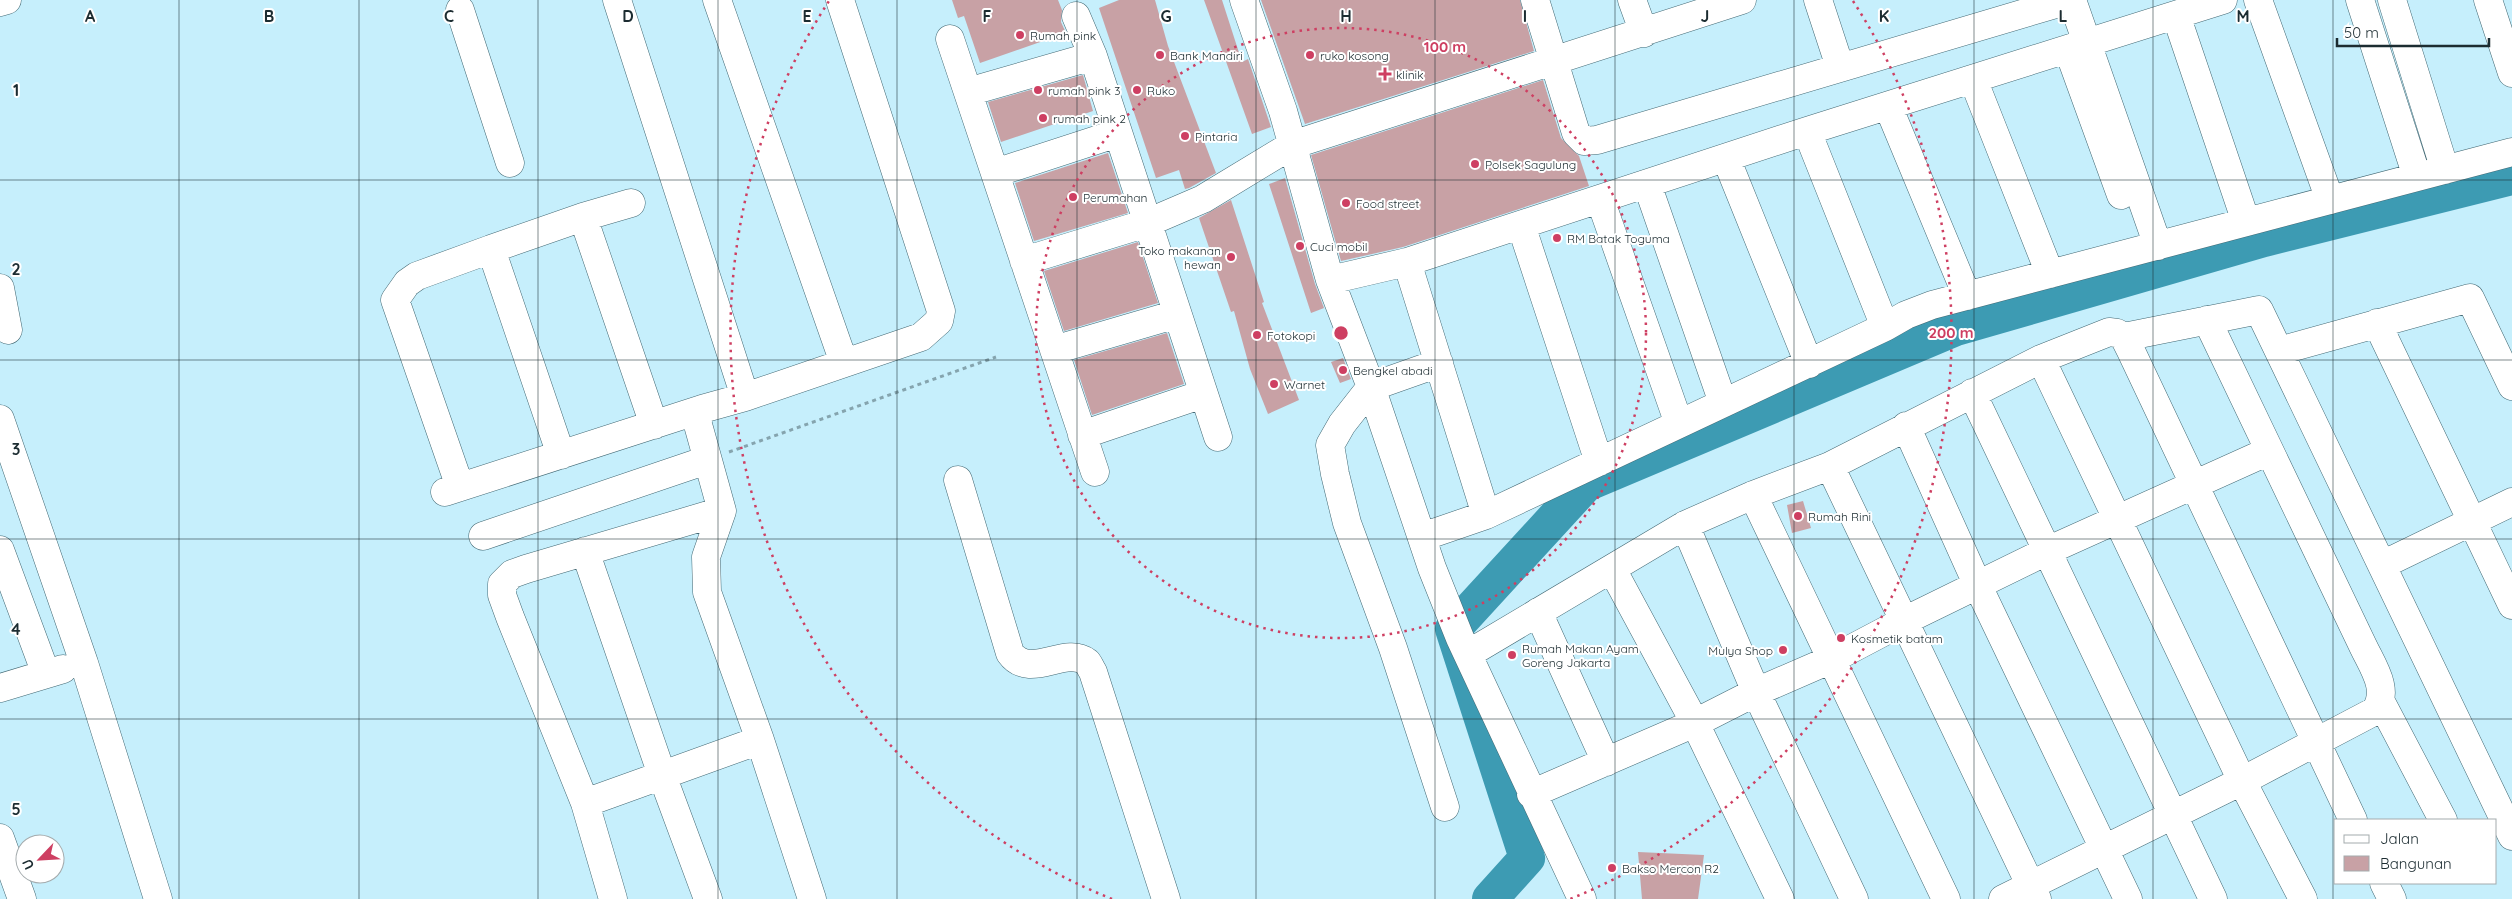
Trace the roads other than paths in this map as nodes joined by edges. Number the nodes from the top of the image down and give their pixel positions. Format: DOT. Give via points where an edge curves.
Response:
graph roads {
  1 [pos="7,0"];
  2 [pos="617,0"];
  3 [pos="717,0"];
  4 [pos="840,0"];
  5 [pos="1244,0"];
  6 [pos="1535,0"];
  7 [pos="1632,0"];
  8 [pos="1818,0"];
  9 [pos="2071,0"];
  10 [pos="2223,0"];
  11 [pos="2258,0"];
  12 [pos="2360,0"];
  13 [pos="2392,0"];
  14 [pos="2488,0"];
  15 [pos="1735,1"];
  16 [pos="0,2"];
  17 [pos="460,10"];
  18 [pos="2176,15"];
  19 [pos="1076,16"];
  20 [pos="1644,33"];
  21 [pos="950,39"];
  22 [pos="2078,46"];
  23 [pos="1094,56"];
  24 [pos="1554,59"];
  25 [pos="1840,67"];
  26 [pos="2512,73"];
  27 [pos="1974,79"];
  28 [pos="968,92"];
  29 [pos="1888,106"];
  30 [pos="1807,131"];
  31 [pos="1118,132"];
  32 [pos="1292,145"];
  33 [pos="2512,152"];
  34 [pos="1726,158"];
  35 [pos="510,163"];
  36 [pos="2445,170"];
  37 [pos="995,173"];
  38 [pos="2417,177"];
  39 [pos="1647,184"];
  40 [pos="1600,199"];
  41 [pos="2330,200"];
  42 [pos="632,202"];
  43 [pos="583,217"];
  44 [pos="2246,222"];
  45 [pos="1148,223"];
  46 [pos="1521,225"];
  47 [pos="2150,248"];
  48 [pos="492,249"];
  49 [pos="1024,261"];
  50 [pos="1407,262"];
  51 [pos="2050,274"];
  52 [pos="1330,280"];
  53 [pos="0,288"];
  54 [pos="1967,296"];
  55 [pos="1177,314"];
  56 [pos="2207,320"];
  57 [pos="2377,323"];
  58 [pos="1885,328"];
  59 [pos="8,330"];
  60 [pos="2124,337"];
  61 [pos="1054,350"];
  62 [pos="2279,351"];
  63 [pos="2041,359"];
  64 [pos="844,363"];
  65 [pos="1440,363"];
  66 [pos="1808,364"];
  67 [pos="2512,386"];
  68 [pos="1371,387"];
  69 [pos="1972,393"];
  70 [pos="1203,394"];
  71 [pos="745,397"];
  72 [pos="1723,404"];
  73 [pos="702,409"];
  74 [pos="0,418"];
  75 [pos="1679,424"];
  76 [pos="654,425"];
  77 [pos="1906,426"];
  78 [pos="1082,434"];
  79 [pos="1218,437"];
  80 [pos="2269,451"];
  81 [pos="561,454"];
  82 [pos="707,460"];
  83 [pos="1599,462"];
  84 [pos="1830,466"];
  85 [pos="1095,472"];
  86 [pos="958,480"];
  87 [pos="2194,486"];
  88 [pos="1753,495"];
  89 [pos="2512,502"];
  90 [pos="722,511"];
  91 [pos="1486,515"];
  92 [pos="2120,520"];
  93 [pos="2473,522"];
  94 [pos="1685,525"];
  95 [pos="483,536"];
  96 [pos="1422,537"];
  97 [pos="0,550"];
  98 [pos="2047,551"];
  99 [pos="585,552"];
  100 [pos="2382,565"];
  101 [pos="1612,569"];
  102 [pos="1978,586"];
  103 [pos="2512,605"];
  104 [pos="1538,612"];
  105 [pos="1906,620"];
  106 [pos="1464,646"];
  107 [pos="1832,659"];
  108 [pos="84,663"];
  109 [pos="46,674"];
  110 [pos="0,688"];
  111 [pos="1756,692"];
  112 [pos="2381,702"];
  113 [pos="1695,723"];
  114 [pos="760,740"];
  115 [pos="2316,743"];
  116 [pos="1606,762"];
  117 [pos="662,775"];
  118 [pos="2242,781"];
  119 [pos="1532,794"];
  120 [pos="2504,798"];
  121 [pos="585,803"];
  122 [pos="1445,807"];
  123 [pos="2172,815"];
  124 [pos="2354,819"];
  125 [pos="2442,819"];
  126 [pos="2512,836"];
  127 [pos="0,838"];
  128 [pos="2103,848"];
  129 [pos="2384,884"];
  130 [pos="2034,892"];
  131 [pos="22,899"];
  132 [pos="158,899"];
  133 [pos="613,899"];
  134 [pos="708,899"];
  135 [pos="812,899"];
  136 [pos="1166,899"];
  137 [pos="1582,899"];
  138 [pos="1780,899"];
  139 [pos="1854,899"];
  140 [pos="1946,899"];
  141 [pos="2004,899"];
  142 [pos="2128,899"];
  143 [pos="2213,899"];
  144 [pos="2303,899"];
  145 [pos="2392,899"];
  1 -- 16 [label="street"];
  2 -- 71 [label="street"];
  3 -- 64 [label="street"];
  4 -- 64 [label="street" via="941,311 939,321 921,337"];
  5 -- 32 [label="street"];
  6 -- 24 [label="street"];
  7 -- 20 [label="street"];
  8 -- 25 [label="street"];
  9 -- 22 [label="street"];
  9 -- 25 [label="street"];
  10 -- 18 [label="street"];
  11 -- 41 [label="street"];
  12 -- 38 [label="street"];
  13 -- 36 [label="street"];
  14 -- 26 [label="street"];
  15 -- 20 [label="street"];
  17 -- 35 [label="street"];
  18 -- 22 [label="street"];
  18 -- 44 [label="street"];
  19 -- 23 [label="street"];
  20 -- 24 [label="street"];
  21 -- 28 [label="street"];
  22 -- 27 [label="street"];
  22 -- 47 [label="street"];
  23 -- 28 [label="street"];
  23 -- 31 [label="street"];
  24 -- 25 [label="street" via="1576,133 1584,141 1598,140"];
  24 -- 32 [label="street"];
  27 -- 29 [label="street"];
  27 -- 51 [label="street"];
  28 -- 37 [label="street"];
  29 -- 30 [label="street"];
  29 -- 54 [label="street"];
  30 -- 34 [label="street"];
  30 -- 58 [label="street"];
  31 -- 37 [label="street"];
  31 -- 45 [label="street"];
  32 -- 45 [label="street" via="1203,199"];
  32 -- 52 [label="street"];
  33 -- 36 [label="street"];
  34 -- 39 [label="street"];
  34 -- 66 [label="street"];
  36 -- 38 [label="street"];
  37 -- 49 [label="street"];
  38 -- 41 [label="street"];
  39 -- 40 [label="street"];
  39 -- 72 [label="street"];
  40 -- 46 [label="street"];
  40 -- 75 [label="street"];
  41 -- 44 [label="street"];
  42 -- 43 [label="street"];
  43 -- 48 [label="street"];
  43 -- 76 [label="street"];
  44 -- 47 [label="street"];
  45 -- 49 [label="street"];
  45 -- 55 [label="street"];
  46 -- 50 [label="street"];
  46 -- 83 [label="street"];
  47 -- 51 [label="street"];
  48 -- 81 [label="street"];
  48 -- 81 [label="street" via="418,276 407,283 395,300 453,489"];
  49 -- 61 [label="street"];
  50 -- 52 [label="street"];
  50 -- 65 [label="street"];
  51 -- 54 [label="street"];
  52 -- 68 [label="street"];
  53 -- 59 [label="street"];
  54 -- 58 [label="street" via="1906,315"];
  55 -- 61 [label="street"];
  55 -- 70 [label="street"];
  56 -- 60 [label="street"];
  56 -- 62 [label="street" via="2260,310"];
  56 -- 80 [label="street"];
  57 -- 62 [label="street"];
  57 -- 67 [label="street" via="2470,298"];
  57 -- 93 [label="street"];
  58 -- 66 [label="street"];
  60 -- 63 [label="street" via="2109,332"];
  60 -- 87 [label="street"];
  61 -- 78 [label="street"];
  62 -- 100 [label="street"];
  63 -- 69 [label="street"];
  63 -- 92 [label="street"];
  64 -- 71 [label="street"];
  65 -- 68 [label="street"];
  65 -- 91 [label="street"];
  66 -- 72 [label="street"];
  68 -- 96 [label="street"];
  68 -- 122 [label="street" via="1330,444 1335,474 1347,523"];
  69 -- 77 [label="street"];
  69 -- 98 [label="street"];
  70 -- 78 [label="street"];
  70 -- 79 [label="street"];
  71 -- 73 [label="street"];
  72 -- 75 [label="street"];
  73 -- 76 [label="street"];
  73 -- 82 [label="street" via="696,421"];
  74 -- 108 [label="street"];
  75 -- 83 [label="street"];
  76 -- 81 [label="street"];
  77 -- 84 [label="street"];
  77 -- 102 [label="street"];
  78 -- 85 [label="street"];
  80 -- 87 [label="street"];
  80 -- 112 [label="street" via="2375,673 2382,693"];
  82 -- 90 [label="street"];
  82 -- 95 [label="street"];
  83 -- 91 [label="street"];
  84 -- 88 [label="street"];
  84 -- 105 [label="street"];
  86 -- 136 [label="street" via="1010,653 1015,660 1025,664 1075,658 1087,662 1093,672"];
  87 -- 92 [label="street"];
  87 -- 115 [label="street"];
  88 -- 94 [label="street"];
  88 -- 107 [label="street"];
  89 -- 93 [label="street"];
  90 -- 99 [label="street"];
  90 -- 114 [label="street" via="706,557 707,592"];
  91 -- 96 [label="street"];
  92 -- 98 [label="street"];
  92 -- 118 [label="street"];
  93 -- 100 [label="street"];
  93 -- 103 [label="street"];
  94 -- 101 [label="street"];
  94 -- 111 [label="street"];
  96 -- 106 [label="street"];
  97 -- 109 [label="street"];
  98 -- 102 [label="street"];
  98 -- 123 [label="street"];
  99 -- 117 [label="street"];
  99 -- 121 [label="street" via="512,574 501,588"];
  100 -- 120 [label="street"];
  101 -- 104 [label="street"];
  101 -- 113 [label="street"];
  102 -- 105 [label="street"];
  102 -- 128 [label="street"];
  104 -- 106 [label="street"];
  104 -- 116 [label="street"];
  105 -- 107 [label="street"];
  105 -- 130 [label="street"];
  106 -- 119 [label="street"];
  107 -- 111 [label="street"];
  107 -- 140 [label="street"];
  108 -- 109 [label="street"];
  108 -- 132 [label="street"];
  109 -- 110 [label="street"];
  111 -- 113 [label="street"];
  111 -- 139 [label="street"];
  112 -- 115 [label="street" via="2374,710"];
  112 -- 125 [label="street"];
  113 -- 116 [label="street"];
  113 -- 138 [label="street"];
  114 -- 117 [label="street"];
  114 -- 135 [label="street"];
  115 -- 118 [label="street"];
  115 -- 124 [label="street"];
  116 -- 119 [label="street"];
  117 -- 121 [label="street"];
  117 -- 134 [label="street"];
  118 -- 123 [label="street"];
  118 -- 144 [label="street"];
  119 -- 137 [label="street"];
  120 -- 126 [label="street"];
  121 -- 133 [label="street"];
  123 -- 128 [label="street"];
  123 -- 143 [label="street"];
  127 -- 131 [label="street"];
  128 -- 130 [label="street"];
  128 -- 142 [label="street"];
  129 -- 145 [label="street"];
  130 -- 141 [label="street"];
}
